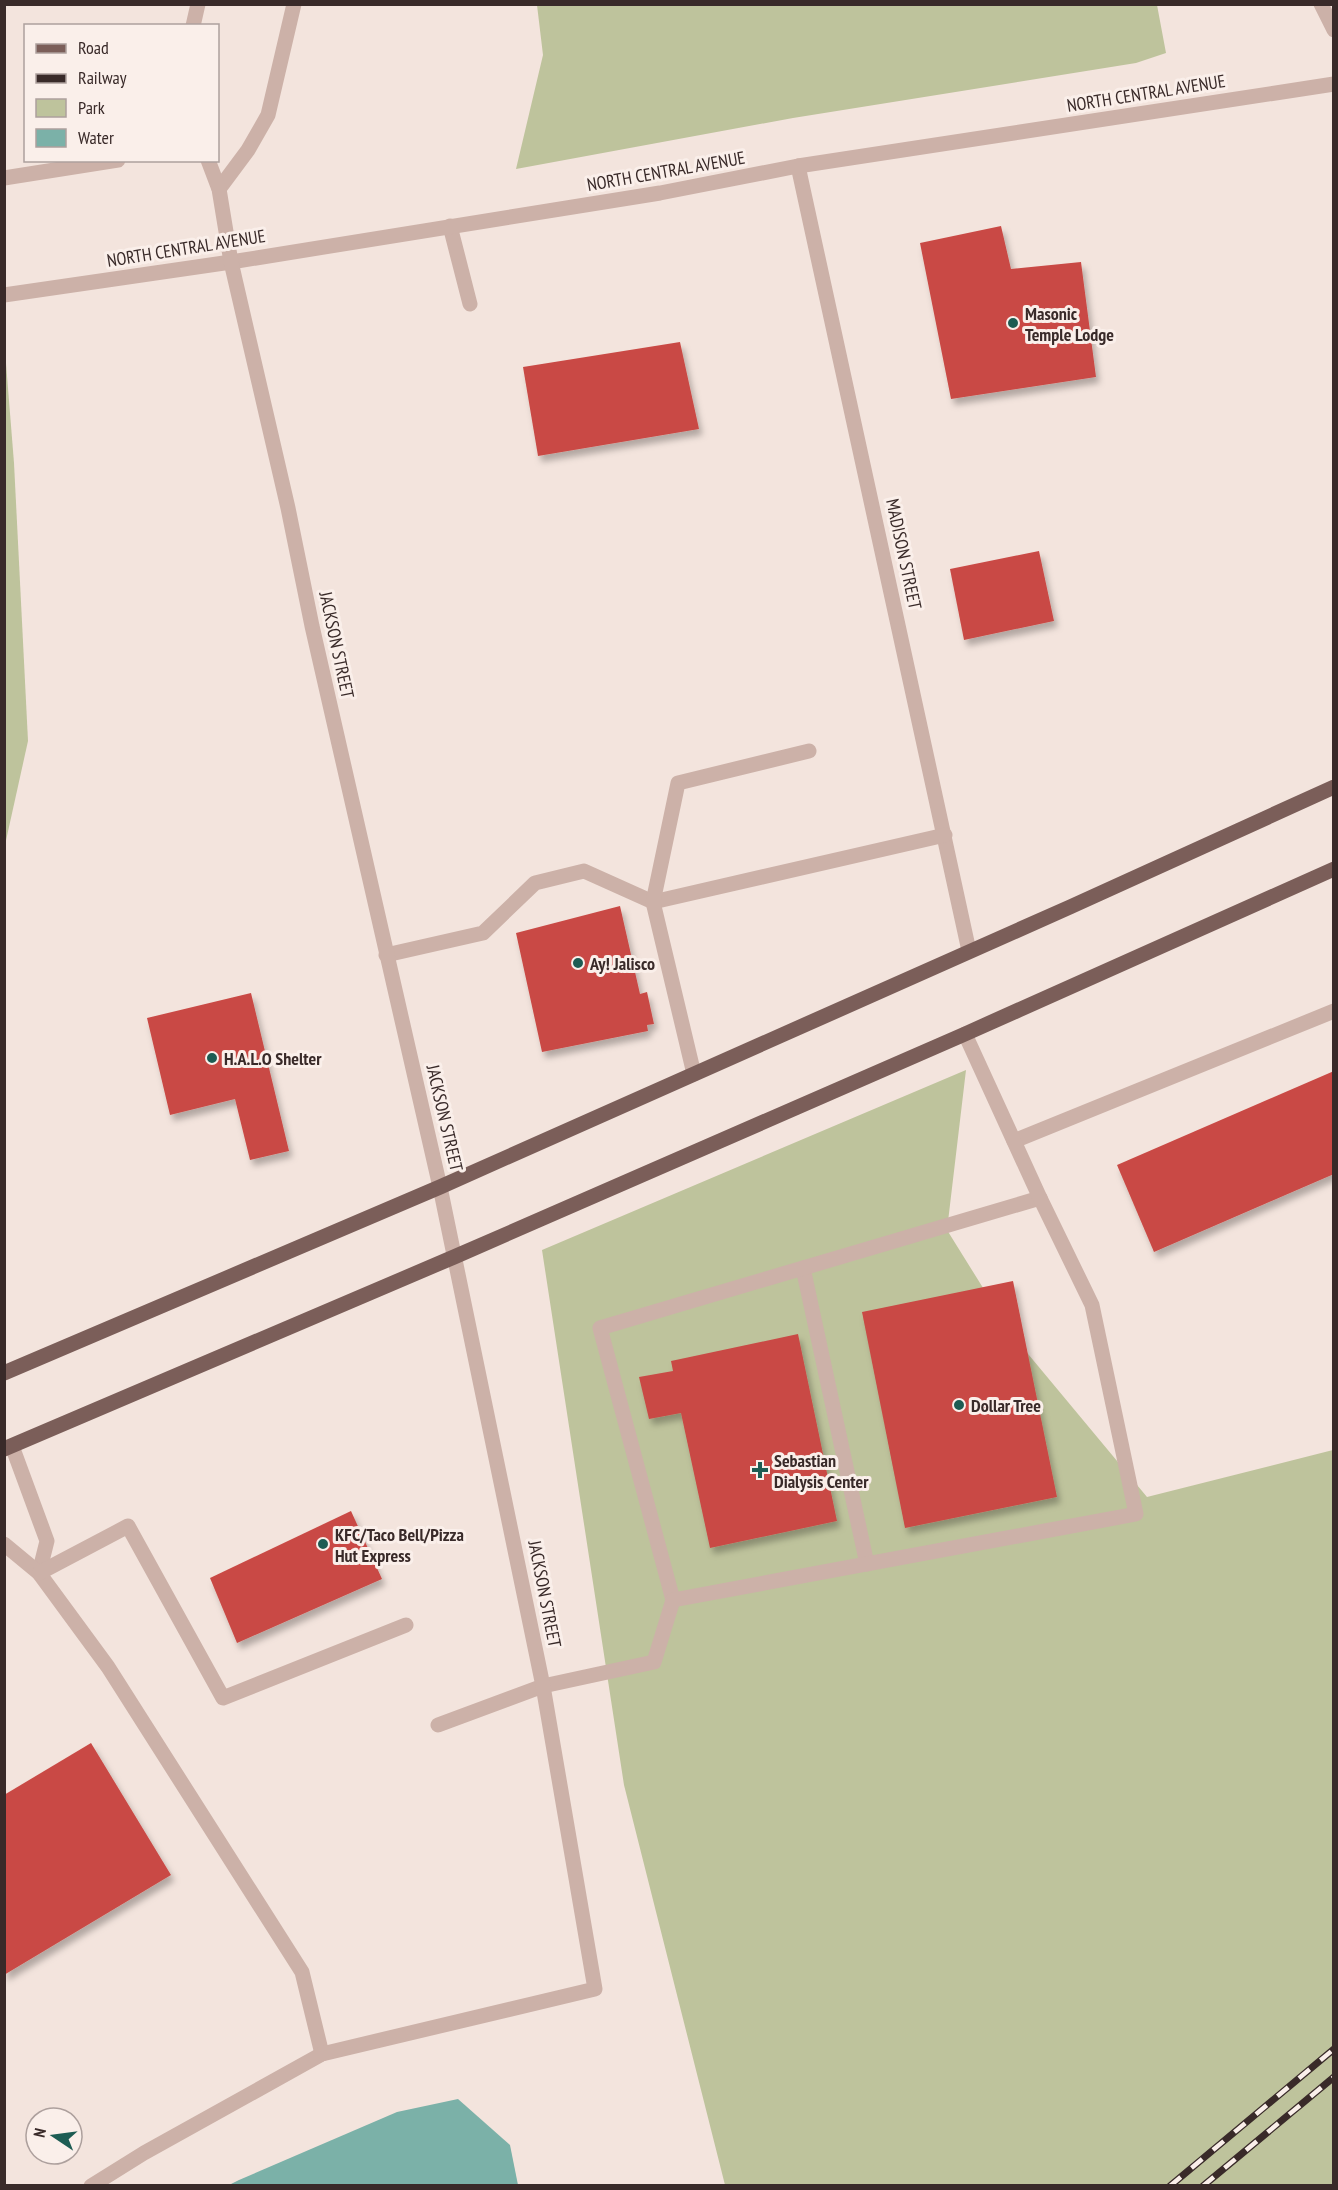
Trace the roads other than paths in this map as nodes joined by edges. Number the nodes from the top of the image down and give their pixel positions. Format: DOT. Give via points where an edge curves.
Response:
graph roads {
  1 [pos="198,4"];
  2 [pos="294,4"];
  3 [pos="1321,4"];
  4 [pos="193,24"];
  5 [pos="1334,30"];
  6 [pos="1334,84"];
  7 [pos="105,162"];
  8 [pos="209,162"];
  9 [pos="798,166"];
  10 [pos="4,178"];
  11 [pos="219,189"];
  12 [pos="450,226"];
  13 [pos="231,262"];
  14 [pos="4,295"];
  15 [pos="470,304"];
  16 [pos="809,751"];
  17 [pos="1334,787"];
  18 [pos="945,835"];
  19 [pos="1334,868"];
  20 [pos="653,902"];
  21 [pos="969,951"];
  22 [pos="387,955"];
  23 [pos="1334,1011"];
  24 [pos="965,1034"];
  25 [pos="694,1074"];
  26 [pos="1014,1141"];
  27 [pos="440,1187"];
  28 [pos="1040,1198"];
  29 [pos="454,1257"];
  30 [pos="803,1268"];
  31 [pos="4,1373"];
  32 [pos="8,1447"];
  33 [pos="4,1544"];
  34 [pos="867,1564"];
  35 [pos="39,1573"];
  36 [pos="672,1600"];
  37 [pos="406,1625"];
  38 [pos="543,1686"];
  39 [pos="438,1725"];
  40 [pos="321,2055"];
  41 [pos="92,2186"];
  1 -- 4 [label="street"];
  2 -- 11 [label="street" via="268,115"];
  3 -- 5 [label="street"];
  6 -- 9 [label="street, NORTH CENTRAL AVENUE"];
  7 -- 10 [label="street"];
  8 -- 11 [label="street, JACKSON STREET"];
  9 -- 12 [label="street, NORTH CENTRAL AVENUE" via="660,193"];
  9 -- 18 [label="street, MADISON STREET"];
  11 -- 13 [label="street, JACKSON STREET"];
  12 -- 13 [label="street, NORTH CENTRAL AVENUE"];
  12 -- 15 [label="street"];
  13 -- 14 [label="street, NORTH CENTRAL AVENUE"];
  13 -- 22 [label="street, JACKSON STREET"];
  16 -- 20 [label="street" via="678,783"];
  17 -- 21 [label="main road"];
  18 -- 20 [label="street"];
  18 -- 21 [label="street, MADISON STREET"];
  19 -- 24 [label="main road"];
  20 -- 22 [label="street" via="584,871 535,883 483,933"];
  20 -- 25 [label="street"];
  21 -- 25 [label="main road"];
  22 -- 27 [label="street, JACKSON STREET"];
  23 -- 26 [label="street"];
  24 -- 26 [label="street"];
  24 -- 29 [label="main road"];
  25 -- 27 [label="main road"];
  26 -- 28 [label="street"];
  27 -- 29 [label="street, JACKSON STREET"];
  27 -- 31 [label="main road"];
  28 -- 30 [label="street"];
  28 -- 34 [label="street" via="1092,1305 1136,1514"];
  29 -- 32 [label="main road"];
  29 -- 38 [label="street, JACKSON STREET"];
  30 -- 34 [label="street"];
  30 -- 36 [label="street" via="600,1328"];
  32 -- 35 [label="street" via="47,1541"];
  33 -- 35 [label="street"];
  34 -- 36 [label="street"];
  35 -- 37 [label="street" via="128,1526 224,1698"];
  35 -- 40 [label="street" via="108,1667 302,1972"];
  36 -- 38 [label="street" via="654,1662"];
  38 -- 39 [label="street"];
  38 -- 40 [label="street, JACKSON STREET" via="595,1989"];
  40 -- 41 [label="street"];
}
